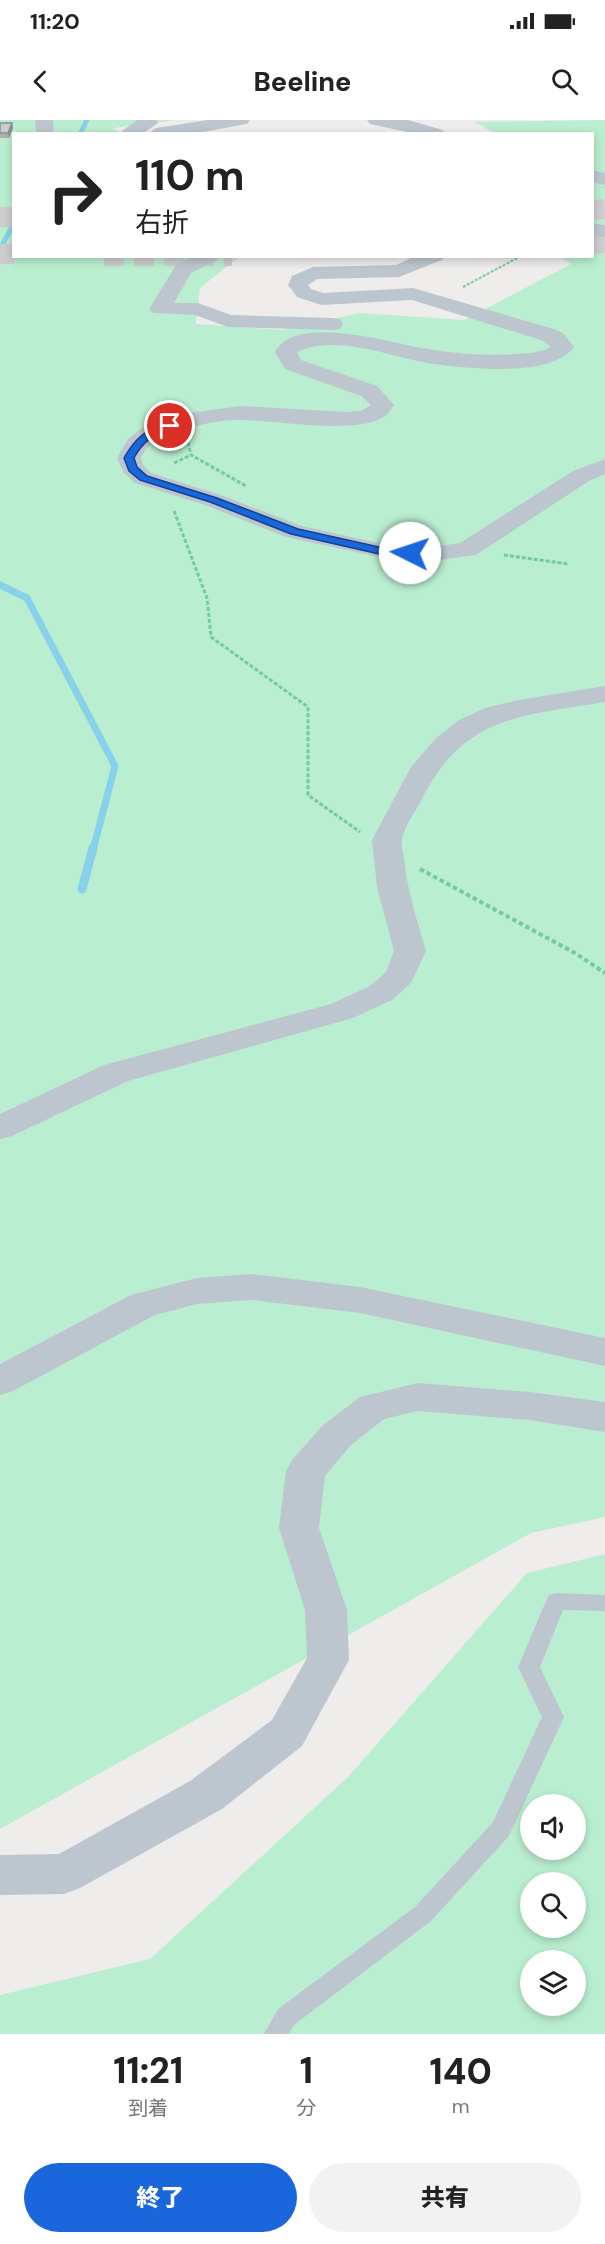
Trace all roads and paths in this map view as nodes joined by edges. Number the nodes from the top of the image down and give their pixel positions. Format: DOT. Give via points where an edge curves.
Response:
graph roads {
  1 [pos="146,120"];
  2 [pos="241,120"];
  3 [pos="376,120"];
  4 [pos="131,132"];
  5 [pos="168,132"];
  6 [pos="430,132"];
  7 [pos="206,258"];
  8 [pos="430,258"];
  9 [pos="429,356"];
  10 [pos="184,423"];
  11 [pos="605,466"];
  12 [pos="164,485"];
  13 [pos="250,489"];
  14 [pos="467,550"];
  15 [pos="568,564"];
  16 [pos="605,694"];
  17 [pos="389,852"];
  18 [pos="605,973"];
  19 [pos="0,1128"];
  20 [pos="605,1352"];
  21 [pos="0,1382"];
  22 [pos="605,1417"];
  23 [pos="605,1602"];
  24 [pos="0,1875"];
  25 [pos="276,2034"];
  1 -- 4 [label="street" via="149,123"];
  2 -- 5 [label="street"];
  3 -- 6 [label="street"];
  7 -- 9 [label="street" via="183,269 160,309 198,309 228,321 327,324 387,333 429,347"];
  8 -- 9 [label="street" via="399,272 313,273 299,280 298,285 304,293 321,299 413,294 549,335 563,347 542,358 512,361"];
  9 -- 10 [label="street" via="344,340 300,342 286,352 293,364 369,391 383,405 379,412 346,418 241,413"];
  10 -- 12 [label="street" via="156,429 136,444 129,458 132,468 143,478"];
  10 -- 13 [label="path" via="191,455"];
  11 -- 14 [label="street" via="581,476"];
  12 -- 14 [label="street" via="295,532 388,552 432,554"];
  12 -- 17 [label="path" via="207,598 211,637 308,707 308,795"];
  14 -- 15 [label="path"];
  16 -- 17 [label="street" via="519,708 469,726 446,744 421,773 387,840"];
  17 -- 18 [label="path" via="576,953"];
  17 -- 19 [label="street" via="392,887 410,951 400,976 381,993 342,1011 116,1073"];
  20 -- 21 [label="street" via="360,1300 251,1287 197,1291 144,1304"];
  22 -- 24 [label="street" via="418,1397 373,1407 336,1436 306,1472 299,1528 326,1610 328,1660 287,1733 206,1795 64,1874"];
  23 -- 25 [label="lane" via="556,1601 529,1667 553,1717 501,1829 423,1914 286,2017"];
}
